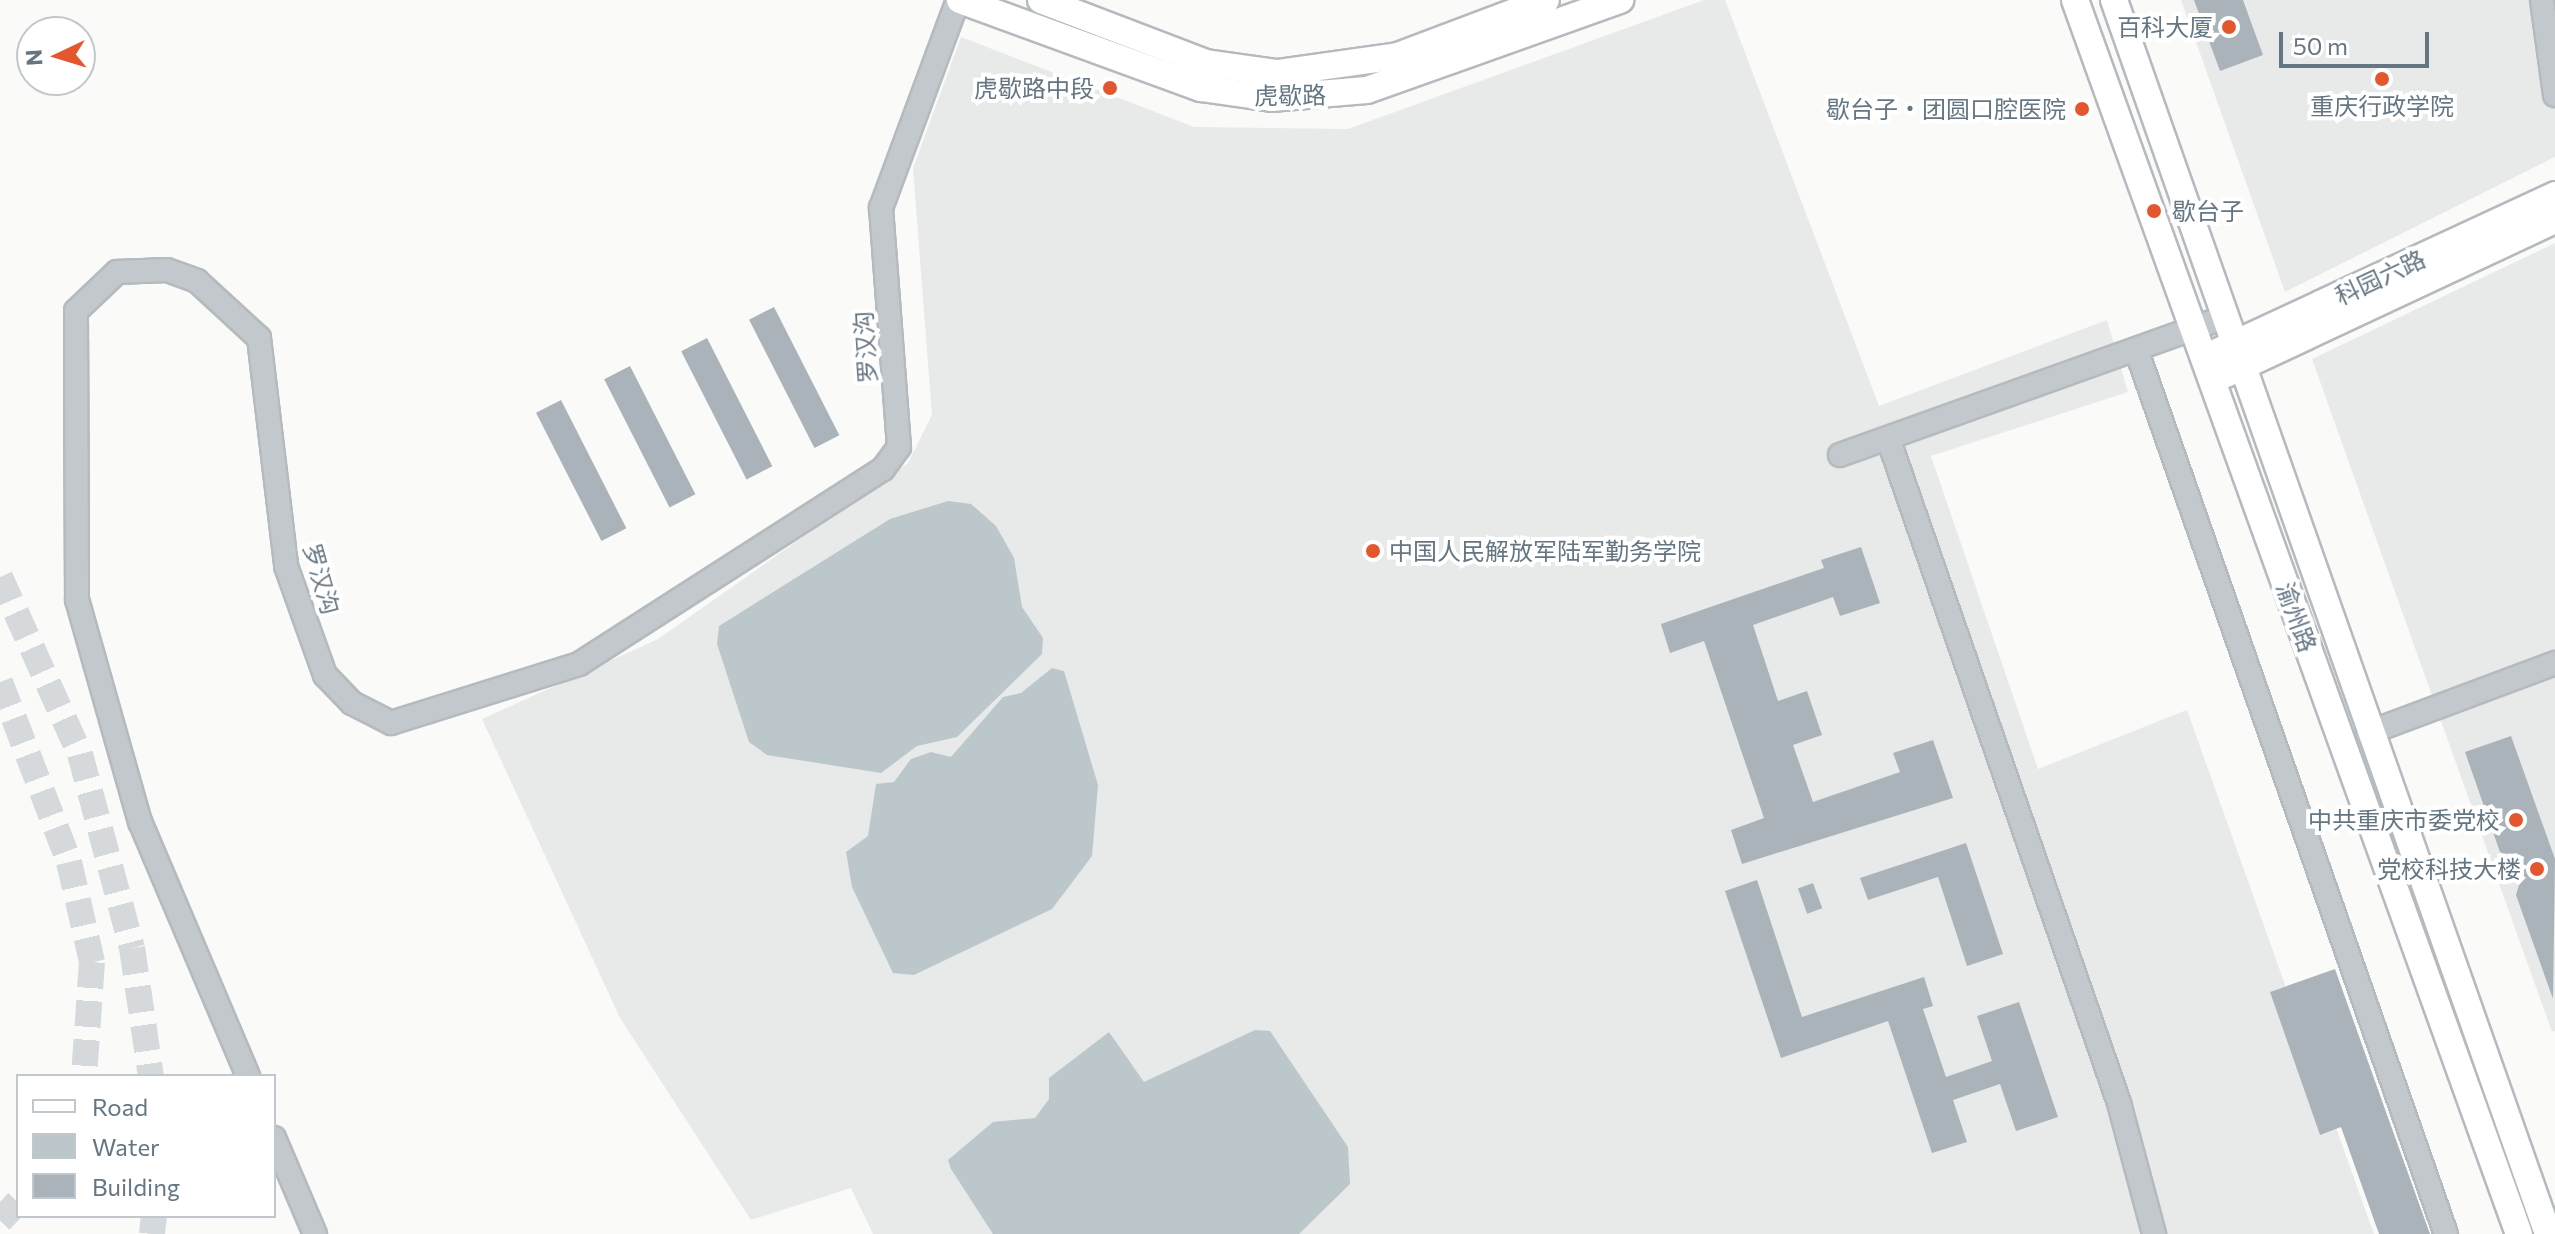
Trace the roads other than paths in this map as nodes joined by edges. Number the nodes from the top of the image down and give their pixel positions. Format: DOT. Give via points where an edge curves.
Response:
graph roads {
  1 [pos="959,0"];
  2 [pos="1041,0"];
  3 [pos="1546,0"];
  4 [pos="1620,0"];
  5 [pos="2075,0"];
  6 [pos="2114,0"];
  7 [pos="2542,0"];
  8 [pos="2555,95"];
  9 [pos="2555,195"];
  10 [pos="2555,220"];
  11 [pos="2222,318"];
  12 [pos="2192,329"];
  13 [pos="2136,349"];
  14 [pos="2236,356"];
  15 [pos="2208,369"];
  16 [pos="1888,438"];
  17 [pos="1840,455"];
  18 [pos="2555,663"];
  19 [pos="2368,733"];
  20 [pos="247,1074"];
  21 [pos="276,1143"];
  22 [pos="2517,1229"];
  23 [pos="2549,1229"];
  24 [pos="315,1234"];
  25 [pos="2154,1234"];
  26 [pos="2446,1234"];
  1 -- 4 [label="main road, 虎歇路" via="1201,88 1271,98 1398,82"];
  1 -- 20 [label="street, 罗汉沟" via="881,208 899,447 883,469 579,664 391,723 352,703 325,675 286,566 259,338 197,281 167,270 117,272 76,311 77,600 140,822"];
  2 -- 3 [label="main road, 虎歇路" via="1191,58 1277,73 1398,56"];
  5 -- 12 [label="main road, 渝州路"];
  6 -- 11 [label="main road, 渝州路"];
  7 -- 8 [label="street"];
  9 -- 14 [label="main road, 科园六路"];
  10 -- 14 [label="main road, 科园六路"];
  11 -- 12 [label="street"];
  11 -- 14 [label="main road, 渝州路"];
  12 -- 13 [label="street"];
  12 -- 15 [label="main road, 渝州路"];
  13 -- 16 [label="street"];
  13 -- 26 [label="street"];
  14 -- 15 [label="main road, 科园六路"];
  14 -- 19 [label="main road, 渝州路"];
  15 -- 22 [label="main road, 渝州路"];
  16 -- 17 [label="street"];
  16 -- 25 [label="street" via="2119,1103"];
  18 -- 19 [label="street"];
  19 -- 23 [label="main road, 渝州路"];
  21 -- 24 [label="street"];
  22 -- 23 [label="main road"];
}
